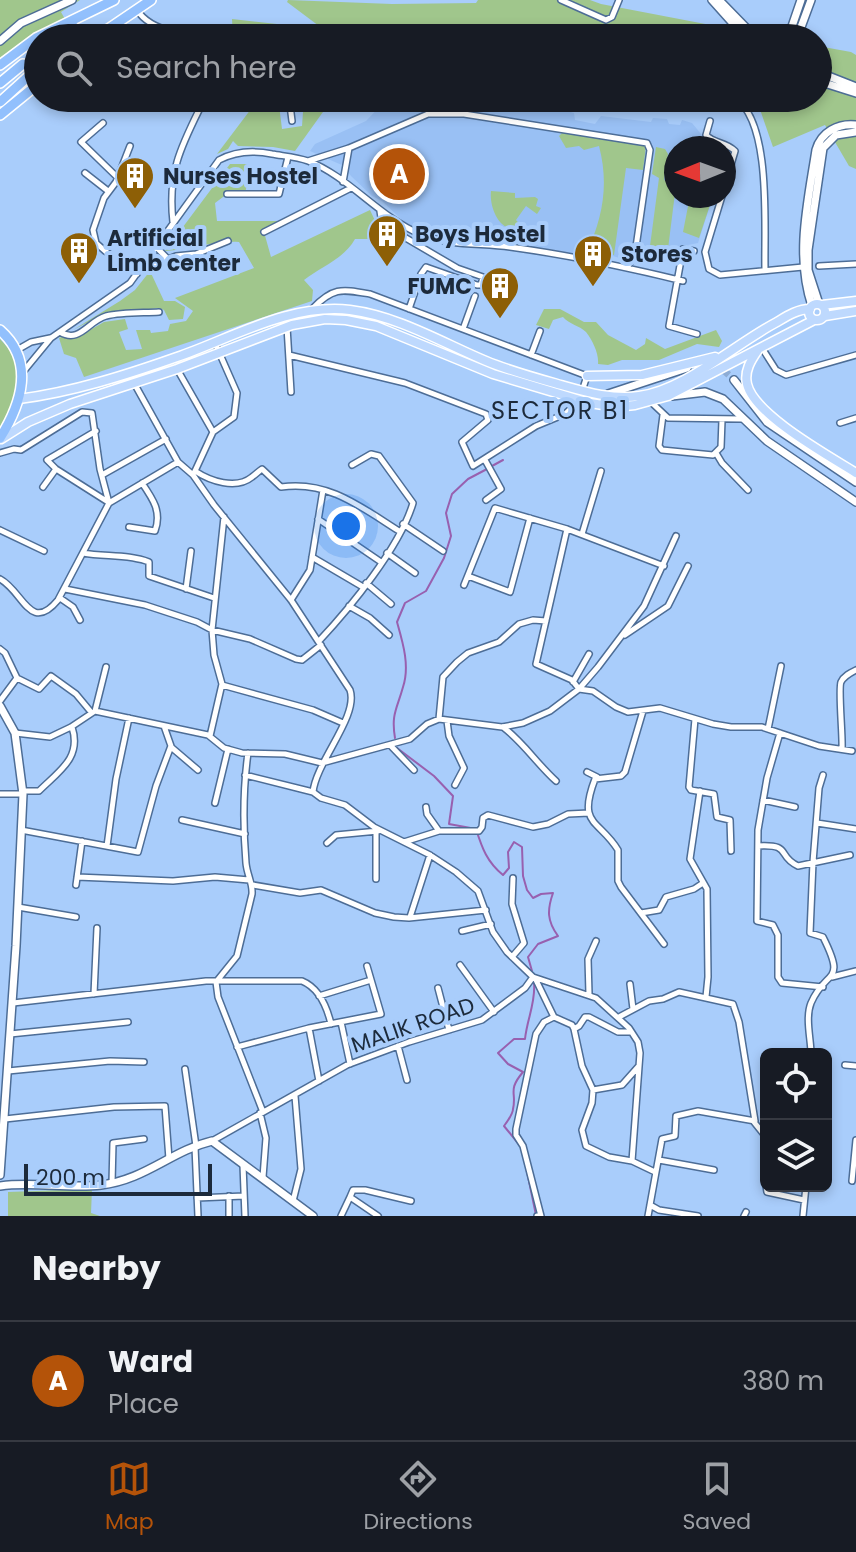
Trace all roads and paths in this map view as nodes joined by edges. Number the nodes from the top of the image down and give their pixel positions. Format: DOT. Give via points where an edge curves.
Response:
graph roads {
  1 [pos="72,0"];
  2 [pos="114,0"];
  3 [pos="151,0"];
  4 [pos="561,0"];
  5 [pos="619,0"];
  6 [pos="712,0"];
  7 [pos="719,0"];
  8 [pos="801,0"];
  9 [pos="811,0"];
  10 [pos="572,2"];
  11 [pos="136,9"];
  12 [pos="75,19"];
  13 [pos="65,24"];
  14 [pos="70,24"];
  15 [pos="115,24"];
  16 [pos="156,24"];
  17 [pos="733,24"];
  18 [pos="742,24"];
  19 [pos="792,24"];
  20 [pos="802,24"];
  21 [pos="0,41"];
  22 [pos="24,47"];
  23 [pos="24,64"];
  24 [pos="0,65"];
  25 [pos="832,79"];
  26 [pos="24,80"];
  27 [pos="0,83"];
  28 [pos="832,84"];
  29 [pos="856,90"];
  30 [pos="24,95"];
  31 [pos="0,102"];
  32 [pos="198,112"];
  33 [pos="291,112"];
  34 [pos="748,112"];
  35 [pos="0,115"];
  36 [pos="292,121"];
  37 [pos="710,121"];
  38 [pos="103,123"];
  39 [pos="856,125"];
  40 [pos="856,132"];
  41 [pos="707,136"];
  42 [pos="130,146"];
  43 [pos="349,148"];
  44 [pos="288,157"];
  45 [pos="308,161"];
  46 [pos="85,173"];
  47 [pos="117,177"];
  48 [pos="343,182"];
  49 [pos="351,188"];
  50 [pos="108,191"];
  51 [pos="227,194"];
  52 [pos="718,208"];
  53 [pos="380,210"];
  54 [pos="173,223"];
  55 [pos="264,232"];
  56 [pos="228,241"];
  57 [pos="156,247"];
  58 [pos="694,251"];
  59 [pos="167,258"];
  60 [pos="856,264"];
  61 [pos="819,266"];
  62 [pos="803,267"];
  63 [pos="627,268"];
  64 [pos="765,269"];
  65 [pos="138,272"];
  66 [pos="680,280"];
  67 [pos="475,296"];
  68 [pos="856,301"];
  69 [pos="816,306"];
  70 [pos="409,309"];
  71 [pos="311,310"];
  72 [pos="856,311"];
  73 [pos="159,312"];
  74 [pos="825,316"];
  75 [pos="814,320"];
  76 [pos="287,327"];
  77 [pos="463,329"];
  78 [pos="0,330"];
  79 [pos="540,331"];
  80 [pos="60,332"];
  81 [pos="697,334"];
  82 [pos="51,338"];
  83 [pos="215,343"];
  84 [pos="760,348"];
  85 [pos="17,350"];
  86 [pos="219,353"];
  87 [pos="289,355"];
  88 [pos="531,355"];
  89 [pos="725,355"];
  90 [pos="856,355"];
  91 [pos="687,368"];
  92 [pos="177,369"];
  93 [pos="23,372"];
  94 [pos="587,376"];
  95 [pos="734,380"];
  96 [pos="133,383"];
  97 [pos="291,392"];
  98 [pos="606,395"];
  99 [pos="581,396"];
  100 [pos="668,396"];
  101 [pos="19,399"];
  102 [pos="651,402"];
  103 [pos="663,415"];
  104 [pos="856,418"];
  105 [pos="741,419"];
  106 [pos="722,420"];
  107 [pos="840,423"];
  108 [pos="96,431"];
  109 [pos="213,432"];
  110 [pos="0,439"];
  111 [pos="166,439"];
  112 [pos="0,453"];
  113 [pos="716,453"];
  114 [pos="178,462"];
  115 [pos="352,465"];
  116 [pos="488,465"];
  117 [pos="56,469"];
  118 [pos="601,471"];
  119 [pos="194,473"];
  120 [pos="856,473"];
  121 [pos="102,475"];
  122 [pos="856,482"];
  123 [pos="142,483"];
  124 [pos="43,487"];
  125 [pos="323,490"];
  126 [pos="748,490"];
  127 [pos="486,500"];
  128 [pos="856,502"];
  129 [pos="109,503"];
  130 [pos="224,517"];
  131 [pos="530,518"];
  132 [pos="318,519"];
  133 [pos="403,524"];
  134 [pos="129,527"];
  135 [pos="567,529"];
  136 [pos="0,530"];
  137 [pos="399,531"];
  138 [pos="582,534"];
  139 [pos="676,536"];
  140 [pos="44,551"];
  141 [pos="191,551"];
  142 [pos="443,551"];
  143 [pos="83,553"];
  144 [pos="387,553"];
  145 [pos="312,556"];
  146 [pos="381,562"];
  147 [pos="664,566"];
  148 [pos="688,566"];
  149 [pos="415,573"];
  150 [pos="468,576"];
  151 [pos="0,579"];
  152 [pos="364,585"];
  153 [pos="464,585"];
  154 [pos="65,589"];
  155 [pos="186,589"];
  156 [pos="60,598"];
  157 [pos="214,598"];
  158 [pos="291,600"];
  159 [pos="391,604"];
  160 [pos="349,606"];
  161 [pos="80,620"];
  162 [pos="546,621"];
  163 [pos="212,630"];
  164 [pos="389,635"];
  165 [pos="618,641"];
  166 [pos="320,643"];
  167 [pos="0,649"];
  168 [pos="589,654"];
  169 [pos="781,666"];
  170 [pos="106,667"];
  171 [pos="856,670"];
  172 [pos="17,678"];
  173 [pos="573,682"];
  174 [pos="222,685"];
  175 [pos="579,689"];
  176 [pos="1,708"];
  177 [pos="93,711"];
  178 [pos="643,711"];
  179 [pos="129,718"];
  180 [pos="439,719"];
  181 [pos="695,719"];
  182 [pos="447,721"];
  183 [pos="343,723"];
  184 [pos="164,726"];
  185 [pos="72,727"];
  186 [pos="502,727"];
  187 [pos="768,729"];
  188 [pos="15,733"];
  189 [pos="780,733"];
  190 [pos="210,736"];
  191 [pos="390,745"];
  192 [pos="171,746"];
  193 [pos="228,749"];
  194 [pos="842,749"];
  195 [pos="852,751"];
  196 [pos="248,753"];
  197 [pos="322,763"];
  198 [pos="198,770"];
  199 [pos="414,770"];
  200 [pos="587,772"];
  201 [pos="245,775"];
  202 [pos="823,775"];
  203 [pos="597,777"];
  204 [pos="556,781"];
  205 [pos="455,785"];
  206 [pos="700,791"];
  207 [pos="23,792"];
  208 [pos="313,792"];
  209 [pos="0,794"];
  210 [pos="763,800"];
  211 [pos="215,803"];
  212 [pos="426,807"];
  213 [pos="795,807"];
  214 [pos="589,813"];
  215 [pos="182,820"];
  216 [pos="817,823"];
  217 [pos="856,829"];
  218 [pos="21,830"];
  219 [pos="379,831"];
  220 [pos="439,831"];
  221 [pos="245,834"];
  222 [pos="82,841"];
  223 [pos="403,842"];
  224 [pos="327,843"];
  225 [pos="107,846"];
  226 [pos="758,846"];
  227 [pos="731,851"];
  228 [pos="430,855"];
  229 [pos="850,855"];
  230 [pos="813,862"];
  231 [pos="77,877"];
  232 [pos="513,878"];
  233 [pos="376,879"];
  234 [pos="704,882"];
  235 [pos="251,883"];
  236 [pos="76,885"];
  237 [pos="18,907"];
  238 [pos="486,910"];
  239 [pos="641,913"];
  240 [pos="76,917"];
  241 [pos="409,918"];
  242 [pos="491,924"];
  243 [pos="97,928"];
  244 [pos="462,931"];
  245 [pos="596,941"];
  246 [pos="664,944"];
  247 [pos="512,957"];
  248 [pos="460,965"];
  249 [pos="367,966"];
  250 [pos="856,971"];
  251 [pos="534,977"];
  252 [pos="832,977"];
  253 [pos="371,980"];
  254 [pos="216,982"];
  255 [pos="630,984"];
  256 [pos="823,987"];
  257 [pos="438,988"];
  258 [pos="94,994"];
  259 [pos="589,994"];
  260 [pos="319,996"];
  261 [pos="706,997"];
  262 [pos="13,1003"];
  263 [pos="633,1009"];
  264 [pos="494,1012"];
  265 [pos="554,1017"];
  266 [pos="619,1017"];
  267 [pos="128,1022"];
  268 [pos="341,1022"];
  269 [pos="331,1024"];
  270 [pos="0,1026"];
  271 [pos="309,1028"];
  272 [pos="574,1029"];
  273 [pos="449,1030"];
  274 [pos="11,1031"];
  275 [pos="631,1032"];
  276 [pos="398,1046"];
  277 [pos="237,1047"];
  278 [pos="811,1048"];
  279 [pos="144,1062"];
  280 [pos="350,1064"];
  281 [pos="845,1065"];
  282 [pos="639,1066"];
  283 [pos="856,1066"];
  284 [pos="185,1069"];
  285 [pos="8,1071"];
  286 [pos="407,1080"];
  287 [pos="319,1081"];
  288 [pos="593,1090"];
  289 [pos="3,1092"];
  290 [pos="295,1096"];
  291 [pos="262,1113"];
  292 [pos="5,1119"];
  293 [pos="754,1122"];
  294 [pos="760,1130"];
  295 [pos="144,1139"];
  296 [pos="856,1140"];
  297 [pos="212,1141"];
  298 [pos="196,1147"];
  299 [pos="169,1159"];
  300 [pos="659,1160"];
  301 [pos="632,1161"];
  302 [pos="243,1162"];
  303 [pos="855,1162"];
  304 [pos="714,1170"];
  305 [pos="655,1172"];
  306 [pos="0,1175"];
  307 [pos="263,1177"];
  308 [pos="852,1181"];
  309 [pos="112,1183"];
  310 [pos="0,1186"];
  311 [pos="767,1192"];
  312 [pos="805,1192"];
  313 [pos="229,1196"];
  314 [pos="244,1196"];
  315 [pos="350,1197"];
  316 [pos="197,1198"];
  317 [pos="804,1200"];
  318 [pos="293,1201"];
  319 [pos="411,1201"];
  320 [pos="650,1205"];
  321 [pos="198,1216"];
  322 [pos="229,1216"];
  323 [pos="245,1216"];
  324 [pos="313,1216"];
  325 [pos="341,1216"];
  326 [pos="378,1216"];
  327 [pos="537,1216"];
  328 [pos="648,1216"];
  329 [pos="697,1216"];
  330 [pos="803,1216"];
  1 -- 21 [label="street" via="21,23"];
  2 -- 12 [label="highway"];
  3 -- 11 [label="highway"];
  4 -- 10 [label="street"];
  5 -- 10 [label="street" via="606,20"];
  6 -- 17 [label="street"];
  7 -- 18 [label="street"];
  8 -- 19 [label="street"];
  9 -- 20 [label="street"];
  11 -- 15 [label="highway"];
  11 -- 16 [label="street"];
  12 -- 13 [label="highway"];
  12 -- 14 [label="highway"];
  22 -- 24 [label="highway"];
  23 -- 27 [label="highway"];
  25 -- 29 [label="street"];
  26 -- 31 [label="highway"];
  28 -- 29 [label="street"];
  30 -- 35 [label="highway"];
  32 -- 54 [label="street" via="176,159"];
  33 -- 36 [label="street"];
  34 -- 64 [label="street" via="763,173"];
  37 -- 41 [label="street"];
  38 -- 47 [label="street" via="81,142"];
  39 -- 62 [label="street" via="837,127 818,143"];
  40 -- 69 [label="street" via="836,135 823,148 808,250"];
  42 -- 47 [label="street"];
  43 -- 45 [label="street"];
  43 -- 48 [label="street"];
  43 -- 63 [label="street" via="428,114 464,114 647,143 635,254"];
  44 -- 45 [label="street"];
  44 -- 51 [label="street" via="279,194"];
  44 -- 54 [label="street" via="233,152 219,160"];
  45 -- 48 [label="street"];
  46 -- 50 [label="street"];
  47 -- 50 [label="street"];
  48 -- 49 [label="street"];
  49 -- 53 [label="street"];
  49 -- 55 [label="street"];
  50 -- 65 [label="street" via="93,230 96,243"];
  52 -- 64 [label="street" via="705,252 709,269 720,275"];
  53 -- 63 [label="street" via="437,240"];
  53 -- 70 [label="street" via="382,224 396,234 483,279 477,285 426,267"];
  54 -- 57 [label="street"];
  56 -- 59 [label="street"];
  57 -- 59 [label="street"];
  57 -- 65 [label="street"];
  58 -- 66 [label="street" via="683,249"];
  59 -- 65 [label="street"];
  60 -- 61 [label="street"];
  62 -- 64 [label="street"];
  62 -- 69 [label="street"];
  63 -- 66 [label="street"];
  65 -- 80 [label="street" via="119,292"];
  66 -- 81 [label="street" via="669,326"];
  67 -- 77 [label="street"];
  68 -- 69 [label="main road"];
  69 -- 74 [label="main road" via="825,309"];
  69 -- 75 [label="main road" via="809,314"];
  69 -- 89 [label="main road" via="761,330"];
  70 -- 71 [label="street" via="370,294 336,290"];
  70 -- 77 [label="street"];
  71 -- 83 [label="main road"];
  71 -- 99 [label="main road" via="374,314"];
  72 -- 74 [label="main road"];
  73 -- 80 [label="street" via="103,317 76,336"];
  74 -- 75 [label="main road"];
  75 -- 84 [label="main road"];
  76 -- 86 [label="main road"];
  76 -- 87 [label="street"];
  76 -- 99 [label="main road" via="325,319 376,326 493,374"];
  77 -- 88 [label="street"];
  78 -- 85 [label="highway"];
  79 -- 88 [label="street"];
  80 -- 82 [label="street"];
  82 -- 85 [label="street"];
  82 -- 93 [label="street"];
  83 -- 86 [label="street"];
  83 -- 101 [label="main road" via="62,393"];
  84 -- 90 [label="street" via="786,375"];
  84 -- 100 [label="main road"];
  84 -- 120 [label="main road" via="747,375 752,394 785,427"];
  85 -- 93 [label="highway"];
  86 -- 92 [label="main road"];
  86 -- 109 [label="street" via="237,405 234,417"];
  87 -- 97 [label="street"];
  87 -- 116 [label="street" via="405,383 486,414 488,420 462,442 472,465"];
  88 -- 94 [label="street"];
  89 -- 94 [label="main road" via="642,375"];
  89 -- 98 [label="main road" via="654,392"];
  91 -- 98 [label="street"];
  92 -- 96 [label="main road"];
  92 -- 109 [label="street"];
  93 -- 101 [label="highway"];
  94 -- 99 [label="street"];
  95 -- 122 [label="street" via="767,422"];
  96 -- 110 [label="main road" via="70,404"];
  96 -- 111 [label="street"];
  98 -- 99 [label="main road"];
  99 -- 102 [label="main road" via="616,407"];
  99 -- 116 [label="street" via="565,414 536,426"];
  100 -- 102 [label="main road"];
  100 -- 105 [label="street" via="705,392 723,399"];
  101 -- 110 [label="highway"];
  102 -- 103 [label="street"];
  103 -- 106 [label="street"];
  103 -- 113 [label="street" via="662,450"];
  104 -- 107 [label="street"];
  105 -- 106 [label="street"];
  105 -- 128 [label="street"];
  106 -- 113 [label="street"];
  108 -- 112 [label="street" via="92,413 82,412 21,450"];
  108 -- 117 [label="street" via="47,460"];
  108 -- 121 [label="street"];
  109 -- 119 [label="street"];
  111 -- 114 [label="street"];
  111 -- 121 [label="street"];
  113 -- 126 [label="street"];
  114 -- 119 [label="street"];
  114 -- 123 [label="street"];
  115 -- 133 [label="street" via="371,454 379,456 411,499"];
  116 -- 127 [label="street" via="501,491"];
  117 -- 124 [label="street"];
  117 -- 129 [label="street"];
  118 -- 138 [label="street"];
  119 -- 125 [label="street" via="232,483 262,469 281,487"];
  119 -- 130 [label="street"];
  121 -- 129 [label="street"];
  123 -- 129 [label="street"];
  123 -- 134 [label="street" via="157,509 157,528"];
  125 -- 132 [label="street"];
  125 -- 137 [label="street" via="344,496"];
  129 -- 143 [label="street"];
  130 -- 157 [label="street"];
  130 -- 158 [label="street"];
  131 -- 135 [label="street"];
  131 -- 150 [label="street" via="495,508"];
  131 -- 150 [label="street" via="510,592"];
  132 -- 145 [label="street"];
  132 -- 146 [label="street"];
  133 -- 137 [label="street"];
  133 -- 142 [label="street"];
  135 -- 138 [label="street"];
  135 -- 162 [label="street"];
  136 -- 140 [label="street"];
  137 -- 144 [label="street"];
  138 -- 147 [label="street"];
  139 -- 147 [label="street"];
  141 -- 155 [label="street"];
  143 -- 154 [label="street"];
  143 -- 155 [label="street" via="141,559 149,562 149,576"];
  144 -- 146 [label="street"];
  144 -- 149 [label="street"];
  145 -- 152 [label="street"];
  145 -- 158 [label="street" via="307,577"];
  146 -- 152 [label="street"];
  147 -- 165 [label="street"];
  148 -- 165 [label="street" via="668,606"];
  150 -- 153 [label="street"];
  151 -- 156 [label="street" via="39,614"];
  152 -- 159 [label="street"];
  152 -- 160 [label="street"];
  154 -- 156 [label="street"];
  154 -- 163 [label="street" via="145,605"];
  155 -- 157 [label="street"];
  156 -- 161 [label="street"];
  157 -- 163 [label="street"];
  158 -- 166 [label="street"];
  160 -- 164 [label="street"];
  160 -- 166 [label="street"];
  162 -- 173 [label="street" via="536,664"];
  162 -- 180 [label="street" via="519,624 499,642 457,662 443,677"];
  163 -- 166 [label="street" via="302,660"];
  163 -- 174 [label="street"];
  165 -- 175 [label="street"];
  166 -- 183 [label="street" via="352,697"];
  167 -- 172 [label="street"];
  168 -- 173 [label="street"];
  169 -- 187 [label="street"];
  170 -- 177 [label="street"];
  171 -- 194 [label="street" via="845,676 839,689"];
  172 -- 176 [label="street"];
  172 -- 177 [label="street" via="39,689 49,677 56,677"];
  173 -- 175 [label="street"];
  174 -- 183 [label="street"];
  174 -- 190 [label="street"];
  175 -- 178 [label="street" via="593,691 628,712"];
  175 -- 186 [label="street" via="550,711"];
  176 -- 188 [label="street"];
  177 -- 179 [label="street"];
  177 -- 185 [label="street"];
  178 -- 181 [label="street" via="660,708"];
  178 -- 203 [label="street" via="625,772"];
  179 -- 184 [label="street"];
  179 -- 225 [label="street"];
  180 -- 182 [label="street"];
  180 -- 191 [label="street" via="410,739"];
  181 -- 187 [label="street"];
  181 -- 206 [label="street" via="689,787"];
  182 -- 186 [label="street"];
  182 -- 205 [label="street" via="464,768"];
  183 -- 197 [label="street"];
  184 -- 190 [label="street"];
  184 -- 192 [label="street"];
  185 -- 188 [label="street" via="50,737"];
  185 -- 207 [label="street" via="76,738 71,759 39,791"];
  186 -- 204 [label="street" via="520,739"];
  187 -- 189 [label="street"];
  188 -- 207 [label="street"];
  189 -- 194 [label="street"];
  189 -- 210 [label="street"];
  190 -- 193 [label="street"];
  191 -- 197 [label="street"];
  191 -- 199 [label="street"];
  192 -- 198 [label="street"];
  192 -- 225 [label="street" via="140,851"];
  193 -- 196 [label="street"];
  193 -- 211 [label="street"];
  194 -- 195 [label="street"];
  196 -- 197 [label="street"];
  196 -- 201 [label="street"];
  197 -- 208 [label="street"];
  200 -- 203 [label="street"];
  201 -- 208 [label="street"];
  201 -- 221 [label="street"];
  202 -- 216 [label="street"];
  203 -- 214 [label="street"];
  206 -- 227 [label="street" via="714,794 717,817 730,820"];
  206 -- 234 [label="street" via="690,859"];
  207 -- 209 [label="street"];
  207 -- 218 [label="street"];
  208 -- 219 [label="street" via="345,805"];
  210 -- 213 [label="street"];
  210 -- 226 [label="street"];
  212 -- 220 [label="street"];
  214 -- 220 [label="street" via="568,814 533,827 488,815 477,831"];
  214 -- 239 [label="street" via="595,827 616,845 618,881"];
  215 -- 221 [label="street"];
  216 -- 217 [label="street"];
  216 -- 230 [label="street"];
  218 -- 222 [label="street"];
  218 -- 237 [label="street"];
  219 -- 223 [label="street"];
  219 -- 224 [label="street" via="336,835"];
  219 -- 233 [label="street"];
  220 -- 223 [label="street"];
  221 -- 235 [label="street"];
  222 -- 225 [label="street"];
  222 -- 231 [label="street"];
  223 -- 228 [label="street"];
  226 -- 230 [label="street" via="783,848 798,866"];
  226 -- 256 [label="street" via="757,921 773,925 778,935 778,977 782,983"];
  228 -- 238 [label="street" via="478,891"];
  228 -- 241 [label="street"];
  229 -- 230 [label="street"];
  230 -- 252 [label="street" via="810,933 823,937 831,952"];
  231 -- 235 [label="street" via="215,877"];
  231 -- 236 [label="street"];
  232 -- 247 [label="street" via="513,910 524,943"];
  234 -- 239 [label="street" via="666,897 659,910"];
  234 -- 261 [label="street"];
  235 -- 241 [label="street" via="300,893 321,890 375,913"];
  235 -- 254 [label="street" via="237,956"];
  237 -- 240 [label="street"];
  237 -- 262 [label="street"];
  238 -- 241 [label="street"];
  238 -- 242 [label="street"];
  239 -- 246 [label="street"];
  242 -- 244 [label="street"];
  242 -- 247 [label="street"];
  243 -- 258 [label="street"];
  245 -- 259 [label="street" via="588,959"];
  247 -- 251 [label="street"];
  248 -- 264 [label="street"];
  249 -- 253 [label="street"];
  250 -- 252 [label="street"];
  251 -- 259 [label="street"];
  251 -- 264 [label="street, MALIK ROAD"];
  251 -- 265 [label="street"];
  252 -- 256 [label="street"];
  253 -- 260 [label="street"];
  253 -- 268 [label="street" via="381,1014"];
  254 -- 258 [label="street"];
  254 -- 260 [label="street" via="302,981"];
  254 -- 277 [label="street"];
  255 -- 263 [label="street"];
  256 -- 278 [label="street" via="811,1003"];
  257 -- 273 [label="street"];
  258 -- 262 [label="street"];
  259 -- 266 [label="street"];
  260 -- 269 [label="street"];
  261 -- 263 [label="street" via="679,992"];
  261 -- 293 [label="street" via="735,1007"];
  262 -- 274 [label="street"];
  263 -- 266 [label="street"];
  264 -- 273 [label="street, MALIK ROAD" via="468,1027"];
  265 -- 272 [label="street"];
  265 -- 327 [label="street" via="536,1034 516,1129"];
  266 -- 275 [label="street"];
  267 -- 274 [label="street"];
  268 -- 269 [label="street"];
  268 -- 280 [label="street"];
  269 -- 271 [label="street"];
  270 -- 274 [label="street"];
  271 -- 277 [label="street"];
  271 -- 287 [label="street"];
  272 -- 275 [label="street" via="589,1017 618,1032"];
  272 -- 288 [label="street"];
  273 -- 276 [label="street, MALIK ROAD"];
  274 -- 285 [label="street"];
  275 -- 282 [label="street" via="638,1042"];
  276 -- 280 [label="street, MALIK ROAD"];
  276 -- 286 [label="street"];
  277 -- 291 [label="street"];
  279 -- 285 [label="street"];
  280 -- 287 [label="street, MALIK ROAD"];
  281 -- 283 [label="street"];
  282 -- 288 [label="street" via="622,1085"];
  282 -- 301 [label="street"];
  284 -- 298 [label="street"];
  285 -- 289 [label="street"];
  287 -- 290 [label="street, MALIK ROAD"];
  288 -- 301 [label="street" via="582,1130 586,1146"];
  289 -- 292 [label="street"];
  290 -- 291 [label="street, MALIK ROAD"];
  290 -- 318 [label="street" via="301,1169"];
  291 -- 297 [label="street, MALIK ROAD"];
  291 -- 307 [label="street"];
  292 -- 299 [label="street" via="165,1106"];
  292 -- 306 [label="street"];
  293 -- 294 [label="street"];
  293 -- 300 [label="street" via="698,1111 677,1115 675,1136 662,1139"];
  295 -- 309 [label="street" via="113,1143"];
  296 -- 303 [label="street"];
  297 -- 298 [label="street"];
  297 -- 302 [label="street"];
  298 -- 299 [label="street"];
  298 -- 316 [label="street"];
  299 -- 309 [label="street" via="141,1176"];
  300 -- 304 [label="street"];
  300 -- 305 [label="street"];
  301 -- 305 [label="street"];
  302 -- 307 [label="street"];
  302 -- 314 [label="street"];
  303 -- 308 [label="street"];
  305 -- 320 [label="street"];
  307 -- 318 [label="street"];
  309 -- 310 [label="street"];
  311 -- 317 [label="street"];
  312 -- 317 [label="street"];
  313 -- 314 [label="street"];
  313 -- 316 [label="street"];
  313 -- 322 [label="street"];
  314 -- 323 [label="street"];
  315 -- 319 [label="street" via="353,1190 365,1190"];
  315 -- 325 [label="street"];
  315 -- 326 [label="street"];
  316 -- 321 [label="street"];
  317 -- 330 [label="street"];
  318 -- 324 [label="street"];
  320 -- 328 [label="street"];
  320 -- 329 [label="street"];
}
